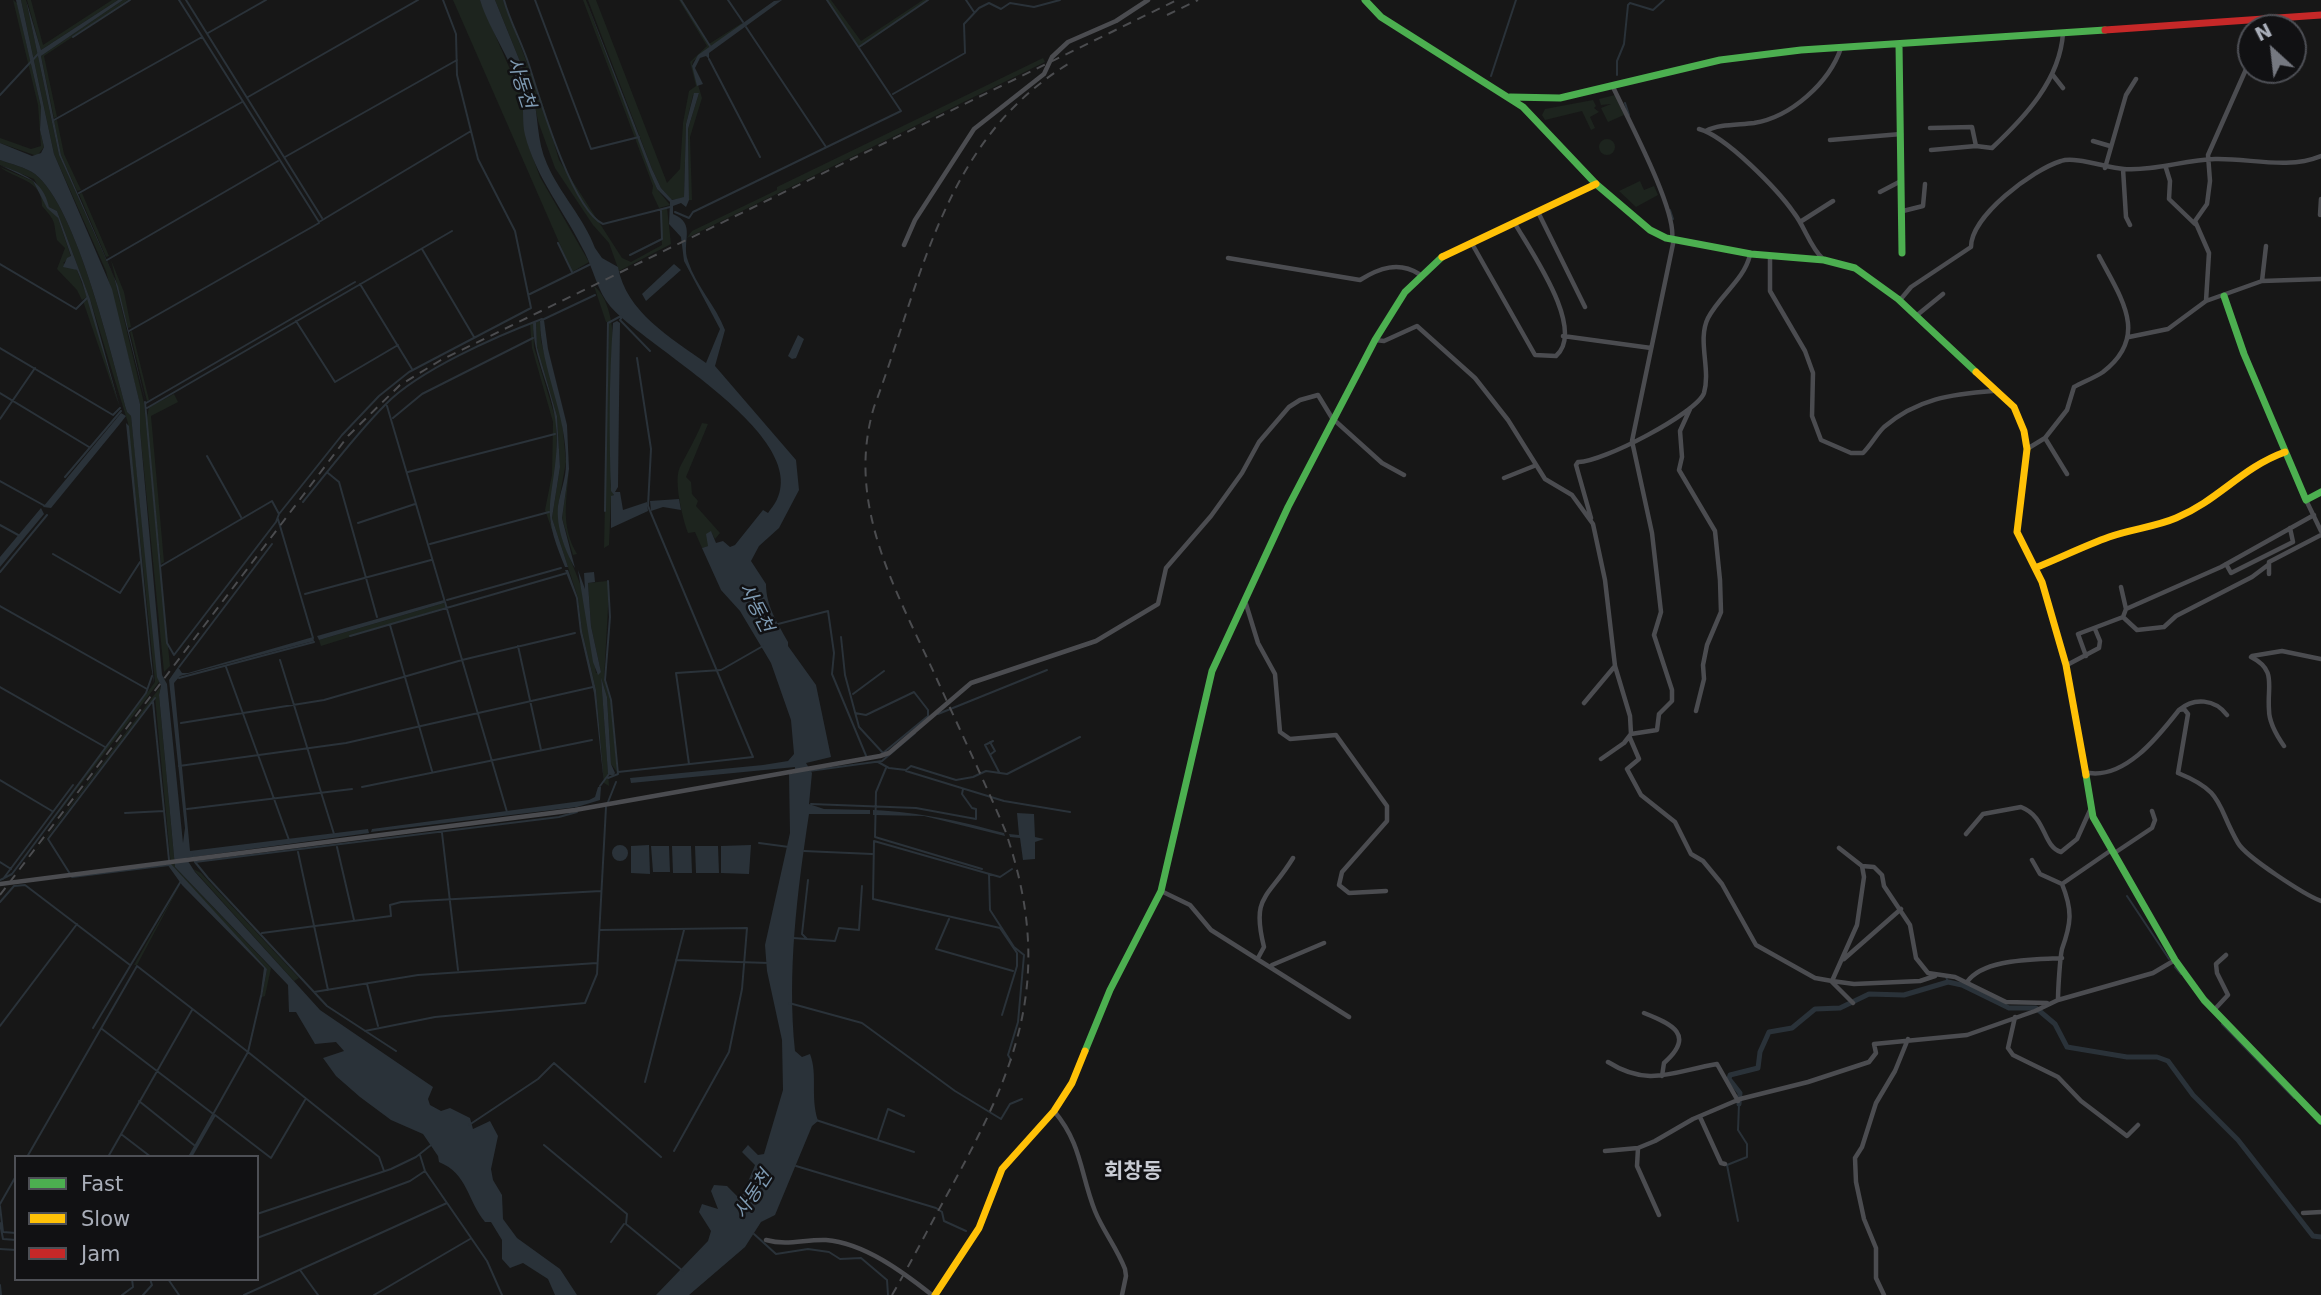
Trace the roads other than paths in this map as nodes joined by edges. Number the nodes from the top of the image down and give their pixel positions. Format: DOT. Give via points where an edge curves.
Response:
graph roads {
  1 [pos="1148,0"];
  2 [pos="1366,0"];
  3 [pos="2237,24"];
  4 [pos="2063,33"];
  5 [pos="1899,44"];
  6 [pos="1841,48"];
  7 [pos="2052,74"];
  8 [pos="2136,79"];
  9 [pos="2240,84"];
  10 [pos="1613,87"];
  11 [pos="2063,89"];
  12 [pos="1510,97"];
  13 [pos="1930,128"];
  14 [pos="1699,129"];
  15 [pos="1706,131"];
  16 [pos="1901,134"];
  17 [pos="1830,140"];
  18 [pos="2093,141"];
  19 [pos="1976,146"];
  20 [pos="2110,146"];
  21 [pos="1931,150"];
  22 [pos="2321,156"];
  23 [pos="2207,160"];
  24 [pos="2105,167"];
  25 [pos="2166,168"];
  26 [pos="2123,169"];
  27 [pos="1902,180"];
  28 [pos="1595,184"];
  29 [pos="1925,184"];
  30 [pos="1880,191"];
  31 [pos="2321,199"];
  32 [pos="1833,201"];
  33 [pos="1903,211"];
  34 [pos="1538,212"];
  35 [pos="2320,215"];
  36 [pos="1514,222"];
  37 [pos="1800,222"];
  38 [pos="2196,224"];
  39 [pos="2130,226"];
  40 [pos="1673,239"];
  41 [pos="1471,242"];
  42 [pos="904,245"];
  43 [pos="2266,246"];
  44 [pos="1902,253"];
  45 [pos="1751,254"];
  46 [pos="2099,256"];
  47 [pos="1770,257"];
  48 [pos="1228,258"];
  49 [pos="1824,260"];
  50 [pos="1419,275"];
  51 [pos="2321,279"];
  52 [pos="2262,281"];
  53 [pos="1943,294"];
  54 [pos="2224,296"];
  55 [pos="1899,301"];
  56 [pos="2206,301"];
  57 [pos="1586,307"];
  58 [pos="1916,316"];
  59 [pos="1563,336"];
  60 [pos="2129,337"];
  61 [pos="1375,340"];
  62 [pos="1651,348"];
  63 [pos="1993,391"];
  64 [pos="1691,408"];
  65 [pos="1332,418"];
  66 [pos="2045,438"];
  67 [pos="1632,441"];
  68 [pos="2027,449"];
  69 [pos="2285,452"];
  70 [pos="1534,466"];
  71 [pos="2067,474"];
  72 [pos="1404,475"];
  73 [pos="1504,478"];
  74 [pos="2321,492"];
  75 [pos="2306,500"];
  76 [pos="2314,515"];
  77 [pos="1593,524"];
  78 [pos="2290,528"];
  79 [pos="2321,533"];
  80 [pos="2260,545"];
  81 [pos="2265,556"];
  82 [pos="2226,564"];
  83 [pos="2268,565"];
  84 [pos="2035,568"];
  85 [pos="2269,574"];
  86 [pos="2121,587"];
  87 [pos="1245,604"];
  88 [pos="2126,609"];
  89 [pos="2123,617"];
  90 [pos="2095,629"];
  91 [pos="2086,656"];
  92 [pos="2321,659"];
  93 [pos="2066,665"];
  94 [pos="1615,666"];
  95 [pos="1584,703"];
  96 [pos="2179,710"];
  97 [pos="1696,711"];
  98 [pos="2227,715"];
  99 [pos="1631,736"];
  100 [pos="2284,746"];
  101 [pos="1601,759"];
  102 [pos="2084,772"];
  103 [pos="2091,808"];
  104 [pos="2152,811"];
  105 [pos="1966,834"];
  106 [pos="1839,848"];
  107 [pos="2111,853"];
  108 [pos="1293,858"];
  109 [pos="2032,860"];
  110 [pos="1862,866"];
  111 [pos="0,884"];
  112 [pos="2062,884"];
  113 [pos="1161,891"];
  114 [pos="1386,891"];
  115 [pos="2321,901"];
  116 [pos="1901,909"];
  117 [pos="1324,943"];
  118 [pos="2225,955"];
  119 [pos="1258,958"];
  120 [pos="2062,958"];
  121 [pos="2175,960"];
  122 [pos="1271,965"];
  123 [pos="1838,965"];
  124 [pos="1935,976"];
  125 [pos="1832,981"];
  126 [pos="1967,982"];
  127 [pos="1852,1001"];
  128 [pos="2055,1001"];
  129 [pos="2214,1011"];
  130 [pos="1644,1013"];
  131 [pos="2016,1016"];
  132 [pos="1349,1017"];
  133 [pos="1908,1039"];
  134 [pos="1608,1062"];
  135 [pos="1662,1076"];
  136 [pos="1740,1100"];
  137 [pos="1054,1111"];
  138 [pos="1700,1116"];
  139 [pos="2321,1121"];
  140 [pos="2138,1125"];
  141 [pos="1638,1147"];
  142 [pos="1605,1151"];
  143 [pos="1725,1164"];
  144 [pos="2321,1212"];
  145 [pos="2303,1213"];
  146 [pos="1659,1215"];
  147 [pos="766,1240"];
  148 [pos="933,1295"];
  149 [pos="1122,1295"];
  150 [pos="1884,1295"];
  1 -- 42 [label="street" via="1116,21 1068,42 1052,57 1044,74 974,129"];
  2 -- 12 [label="main road" via="1381,17"];
  3 -- 4 [label="main road"];
  4 -- 5 [label="main road"];
  4 -- 7 [label="street"];
  5 -- 6 [label="main road"];
  5 -- 16 [label="main road"];
  6 -- 10 [label="main road" via="1730,58"];
  6 -- 15 [label="street" via="1836,62 1801,102 1758,122"];
  7 -- 11 [label="street"];
  7 -- 19 [label="street" via="2008,133 1992,148"];
  8 -- 20 [label="street"];
  9 -- 23 [label="street"];
  10 -- 12 [label="main road" via="1560,99"];
  10 -- 40 [label="street" via="1667,207"];
  12 -- 28 [label="main road"];
  13 -- 19 [label="street" via="1972,127"];
  14 -- 15 [label="street"];
  15 -- 37 [label="street" via="1755,167"];
  16 -- 17 [label="street"];
  16 -- 27 [label="main road"];
  18 -- 20 [label="street"];
  19 -- 21 [label="street"];
  20 -- 24 [label="street"];
  22 -- 23 [label="street" via="2298,163"];
  23 -- 25 [label="street"];
  23 -- 38 [label="street" via="2207,204"];
  24 -- 26 [label="street"];
  24 -- 55 [label="street" via="2062,160 2020,183 1986,216 1971,247"];
  25 -- 26 [label="street"];
  25 -- 38 [label="street" via="2169,199"];
  26 -- 39 [label="street"];
  27 -- 30 [label="street"];
  27 -- 33 [label="main road"];
  28 -- 34 [label="main road"];
  28 -- 40 [label="main road" via="1642,225"];
  29 -- 33 [label="street" via="1923,206"];
  31 -- 35 [label="street"];
  32 -- 37 [label="street"];
  33 -- 44 [label="main road"];
  34 -- 36 [label="main road"];
  34 -- 57 [label="street"];
  36 -- 41 [label="main road"];
  36 -- 59 [label="street" via="1562,309"];
  37 -- 49 [label="street"];
  38 -- 56 [label="street" via="2209,253"];
  40 -- 45 [label="main road"];
  40 -- 62 [label="street"];
  41 -- 50 [label="main road" via="1436,260"];
  41 -- 59 [label="street" via="1535,355 1556,356"];
  43 -- 52 [label="street"];
  45 -- 47 [label="main road"];
  45 -- 64 [label="street" via="1744,271 1708,318 1706,384 1703,397"];
  46 -- 60 [label="street" via="2123,301"];
  47 -- 49 [label="main road"];
  47 -- 63 [label="street" via="1770,291 1813,373 1812,416 1821,440 1851,453 1863,453 1885,427 1913,406 1950,395"];
  48 -- 50 [label="street" via="1360,280 1375,271 1401,266"];
  49 -- 55 [label="main road" via="1865,274"];
  50 -- 61 [label="main road"];
  51 -- 52 [label="street"];
  52 -- 54 [label="street"];
  53 -- 58 [label="street"];
  54 -- 56 [label="street"];
  54 -- 69 [label="main road"];
  55 -- 58 [label="main road"];
  56 -- 60 [label="street" via="2168,328"];
  58 -- 63 [label="main road"];
  59 -- 62 [label="street"];
  60 -- 66 [label="street" via="2124,352 2105,370 2074,387 2067,410"];
  61 -- 65 [label="main road"];
  61 -- 70 [label="street" via="1384,341 1417,326 1475,378 1508,420"];
  62 -- 67 [label="street"];
  63 -- 68 [label="main road" via="2017,412"];
  64 -- 67 [label="street"];
  64 -- 97 [label="street" via="1680,430 1679,470 1715,531 1721,612 1707,645"];
  65 -- 72 [label="street" via="1382,463"];
  65 -- 87 [label="main road"];
  65 -- 111 [label="street" via="1318,395 1289,407 1259,442 1211,516 1166,568 1158,604 1096,641 971,683 889,753 575,810"];
  66 -- 68 [label="street"];
  66 -- 71 [label="street"];
  67 -- 77 [label="street" via="1613,453 1576,465"];
  67 -- 99 [label="street" via="1652,533 1661,612 1654,635 1672,701 1659,714 1657,730"];
  68 -- 84 [label="main road" via="2017,533"];
  69 -- 75 [label="main road"];
  69 -- 84 [label="main road" via="2258,462 2222,493 2176,518 2086,546"];
  70 -- 73 [label="street"];
  70 -- 77 [label="street" via="1545,479 1572,495"];
  74 -- 75 [label="main road"];
  75 -- 76 [label="street"];
  76 -- 78 [label="street"];
  76 -- 79 [label="street"];
  77 -- 94 [label="street"];
  78 -- 80 [label="street"];
  78 -- 81 [label="street" via="2293,542"];
  79 -- 83 [label="street"];
  80 -- 81 [label="street"];
  80 -- 82 [label="street"];
  81 -- 82 [label="street" via="2231,573"];
  82 -- 88 [label="street"];
  83 -- 85 [label="street"];
  83 -- 89 [label="street" via="2164,626 2137,630"];
  84 -- 93 [label="main road"];
  86 -- 88 [label="street"];
  87 -- 113 [label="main road" via="1206,688"];
  87 -- 114 [label="street" via="1275,674 1280,732 1290,739 1336,735 1387,806 1387,821 1342,872 1339,885 1349,893"];
  88 -- 89 [label="street"];
  89 -- 90 [label="street"];
  90 -- 91 [label="street" via="2101,645"];
  90 -- 91 [label="street" via="2078,634"];
  91 -- 93 [label="street"];
  92 -- 100 [label="street" via="2282,650 2251,657 2270,673 2269,714"];
  93 -- 102 [label="main road"];
  94 -- 95 [label="street"];
  94 -- 99 [label="street"];
  96 -- 98 [label="street" via="2209,702"];
  96 -- 102 [label="street" via="2157,737 2121,766 2102,773"];
  96 -- 115 [label="street" via="2188,714 2178,773 2211,790 2237,842 2251,859"];
  99 -- 101 [label="street"];
  99 -- 125 [label="street" via="1639,759 1627,769 1632,783 1675,822 1691,855 1703,861 1729,894 1756,945 1815,978"];
  102 -- 103 [label="main road"];
  103 -- 105 [label="street" via="2077,839 2061,852 2050,846 2040,821 2021,807 1983,814"];
  103 -- 107 [label="main road"];
  104 -- 107 [label="street" via="2152,828"];
  106 -- 110 [label="street"];
  107 -- 112 [label="street"];
  107 -- 121 [label="main road"];
  108 -- 119 [label="street" via="1259,906 1264,947"];
  109 -- 112 [label="street" via="2040,874"];
  110 -- 116 [label="street" via="1874,867 1882,875 1884,886"];
  110 -- 123 [label="street" via="1857,925"];
  112 -- 120 [label="street" via="2070,915"];
  113 -- 119 [label="street" via="1190,905 1210,930"];
  113 -- 137 [label="main road" via="1110,990 1072,1083"];
  116 -- 123 [label="street"];
  116 -- 124 [label="street" via="1910,925 1916,958"];
  117 -- 122 [label="street"];
  118 -- 129 [label="street" via="2216,964 2228,995"];
  119 -- 122 [label="street"];
  120 -- 126 [label="street" via="1998,966 1972,975"];
  120 -- 128 [label="street"];
  121 -- 128 [label="street" via="2153,972"];
  121 -- 129 [label="main road"];
  122 -- 132 [label="street"];
  123 -- 125 [label="street"];
  124 -- 125 [label="street" via="1920,981"];
  124 -- 126 [label="street" via="1955,976"];
  125 -- 127 [label="street"];
  126 -- 128 [label="street" via="2006,1002"];
  128 -- 131 [label="street"];
  129 -- 139 [label="main road"];
  130 -- 135 [label="street" via="1661,1017 1677,1031 1680,1045 1664,1063"];
  131 -- 133 [label="street" via="1967,1035"];
  131 -- 140 [label="street" via="2008,1045 2013,1055 2058,1077 2127,1136"];
  133 -- 136 [label="street" via="1874,1044 1869,1062"];
  133 -- 150 [label="street" via="1855,1157 1864,1219 1875,1248 1876,1278"];
  134 -- 135 [label="street" via="1631,1075"];
  135 -- 136 [label="street" via="1717,1064"];
  136 -- 138 [label="street"];
  137 -- 148 [label="main road" via="1002,1170 979,1228"];
  137 -- 149 [label="street" via="1077,1145 1094,1210 1125,1269"];
  138 -- 141 [label="street"];
  138 -- 143 [label="street"];
  141 -- 142 [label="street"];
  141 -- 146 [label="street" via="1637,1166"];
  144 -- 145 [label="street"];
  147 -- 148 [label="street" via="787,1245 825,1240 864,1250"];
}
